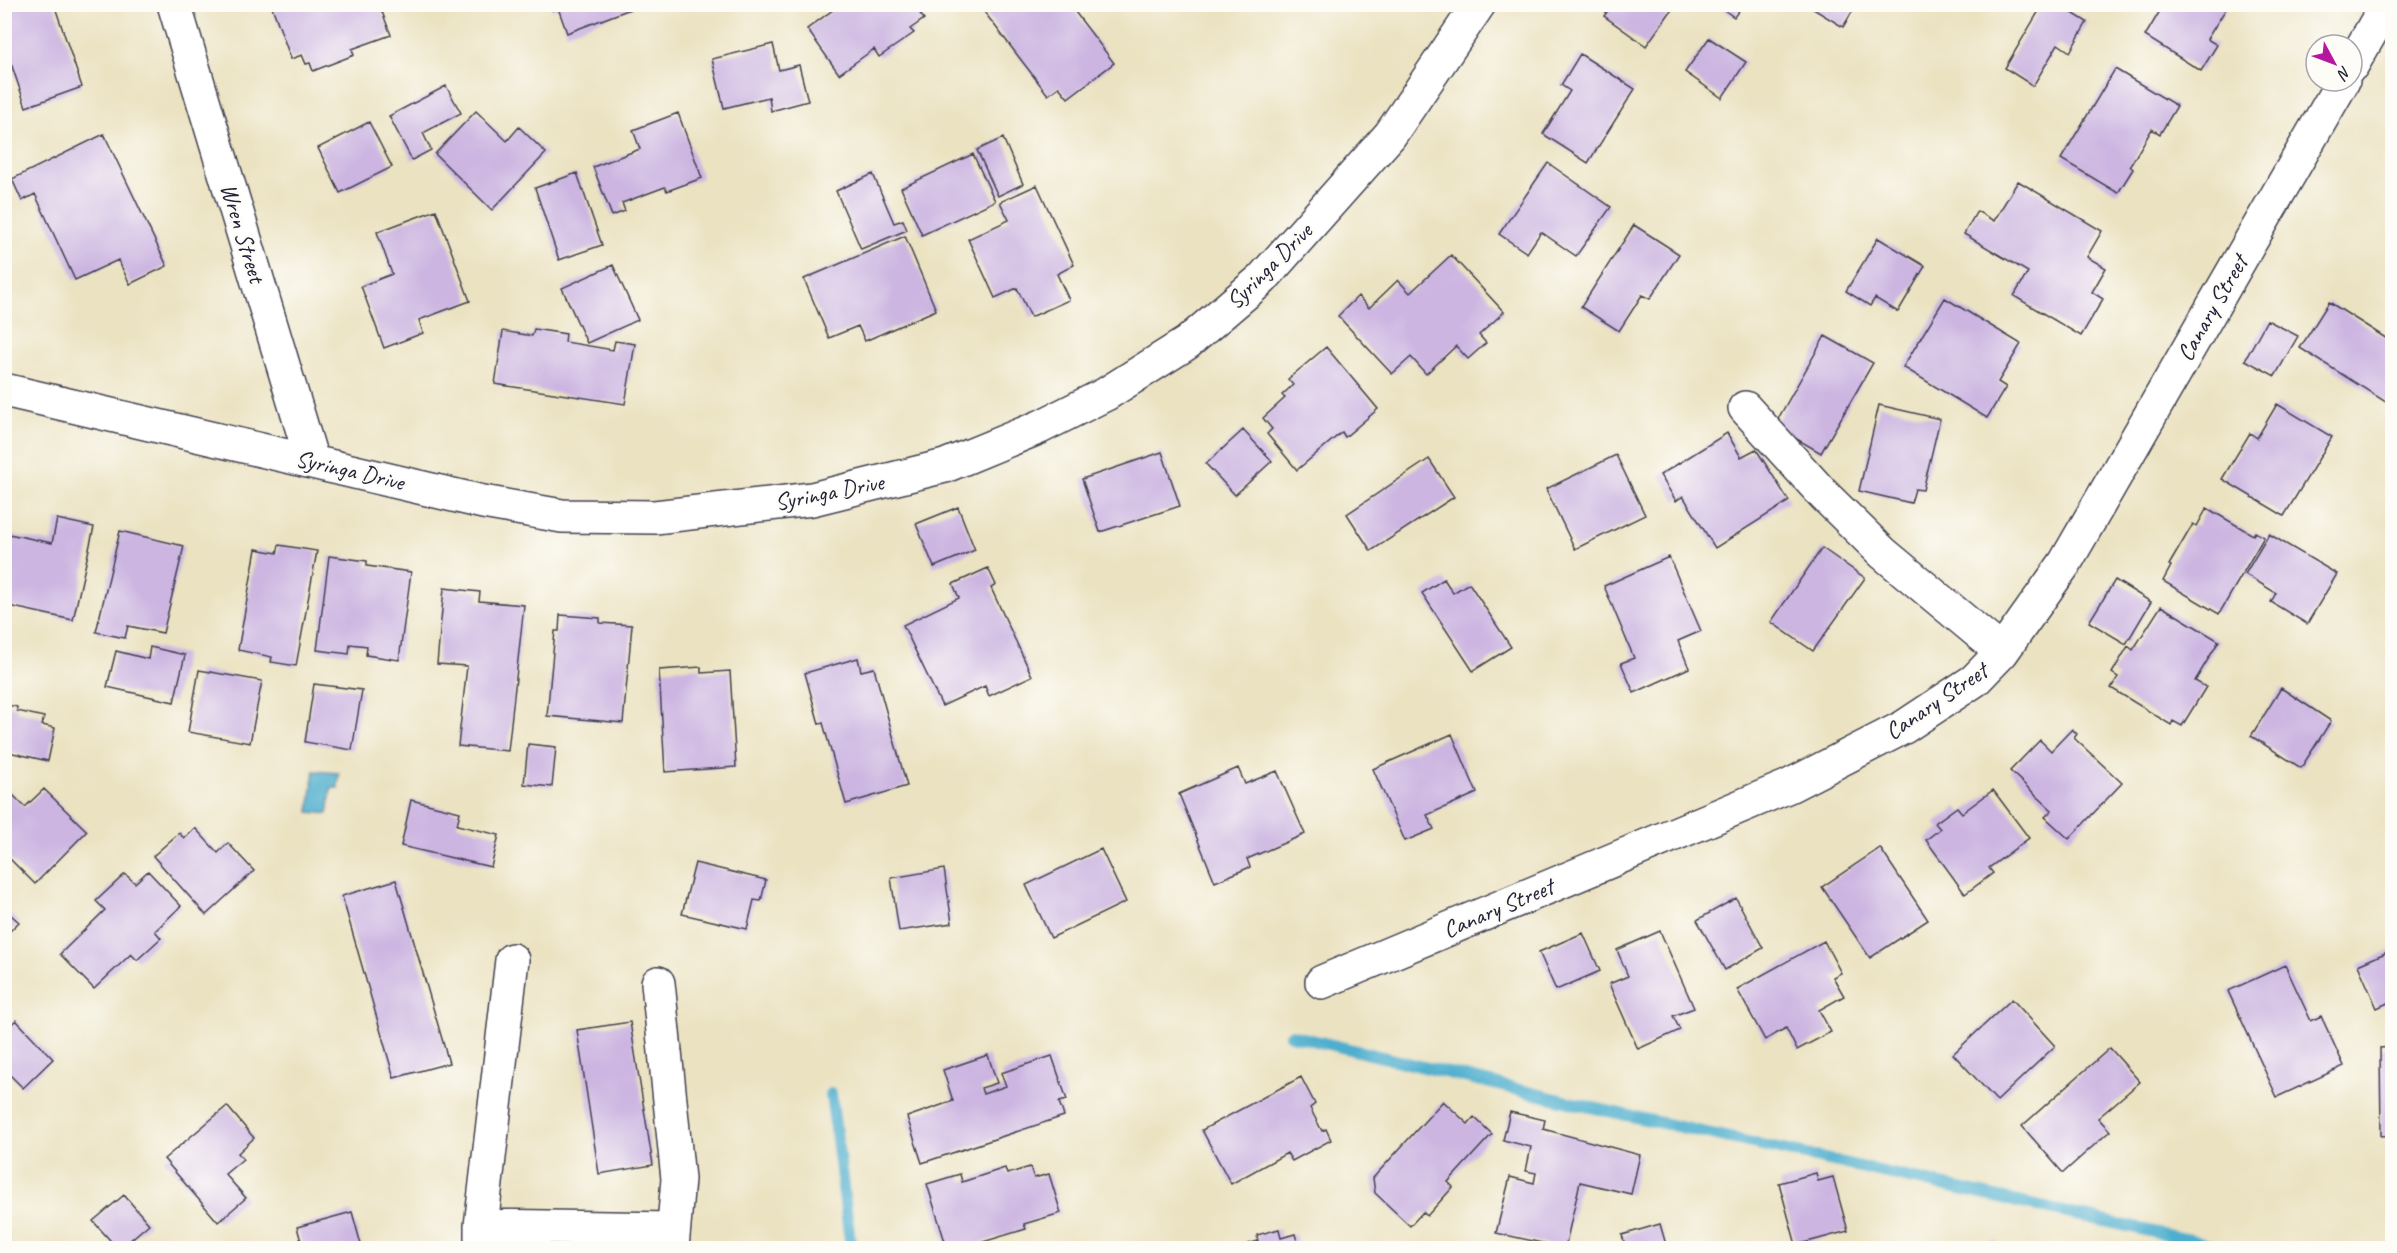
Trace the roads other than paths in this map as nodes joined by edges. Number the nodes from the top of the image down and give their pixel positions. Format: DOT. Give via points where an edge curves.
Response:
graph roads {
  1 [pos="174,4"];
  2 [pos="1479,4"];
  3 [pos="2387,4"];
  4 [pos="2364,44"];
  5 [pos="2336,93"];
  6 [pos="4,390"];
  7 [pos="1745,408"];
  8 [pos="312,461"];
  9 [pos="2002,652"];
  10 [pos="512,960"];
  11 [pos="1322,982"];
  12 [pos="658,983"];
  13 [pos="481,1237"];
  14 [pos="672,1239"];
  1 -- 8 [label="street, Wren Street"];
  2 -- 8 [label="street, Syringa Drive" via="1390,135 1262,279 1187,343 1106,394 1040,427 945,466 812,499 632,517 562,516 483,502"];
  3 -- 4 [label="street"];
  5 -- 9 [label="street, Canary Street" via="2065,563"];
  6 -- 8 [label="street, Syringa Drive"];
  7 -- 9 [label="street" via="1883,553"];
  9 -- 11 [label="street, Canary Street" via="1975,680 1904,727 1789,786"];
  10 -- 13 [label="street"];
  12 -- 14 [label="street" via="678,1179"];
  13 -- 14 [label="street"];
}
